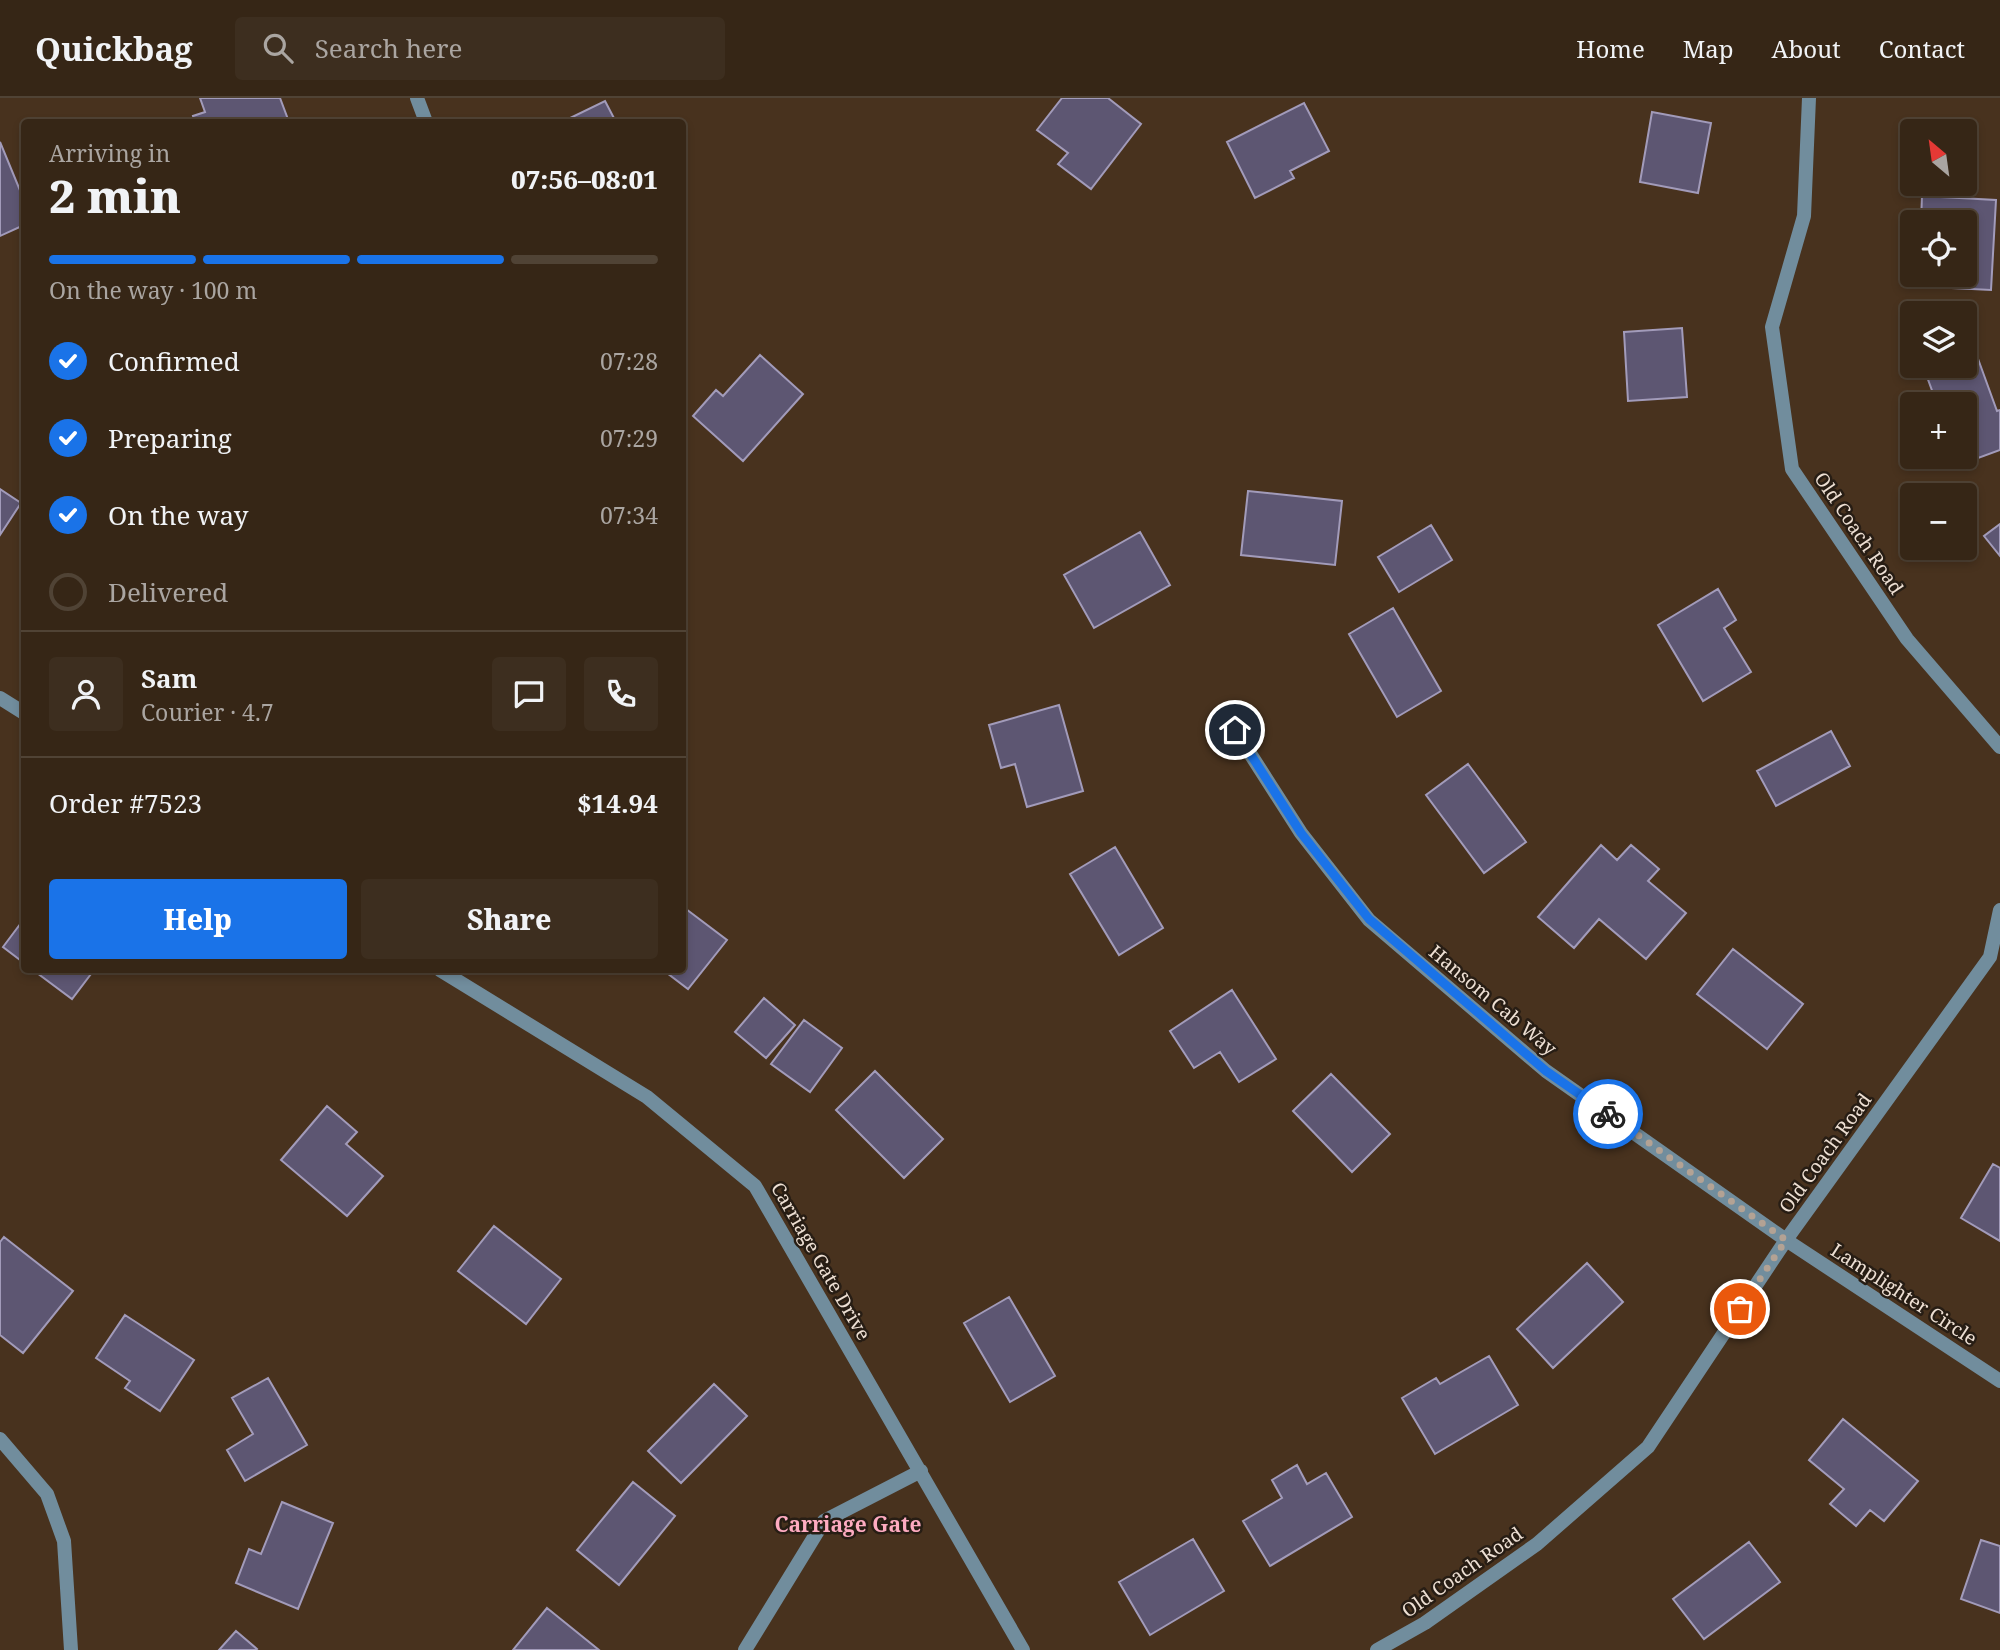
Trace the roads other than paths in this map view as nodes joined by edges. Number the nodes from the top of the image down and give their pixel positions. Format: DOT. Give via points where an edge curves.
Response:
graph roads {
  1 [pos="417,98"];
  2 [pos="1809,98"];
  3 [pos="425,119"];
  4 [pos="0,698"];
  5 [pos="21,711"];
  6 [pos="1235,730"];
  7 [pos="2000,747"];
  8 [pos="2000,910"];
  9 [pos="445,973"];
  10 [pos="1786,1240"];
  11 [pos="2000,1381"];
  12 [pos="0,1439"];
  13 [pos="921,1471"];
  14 [pos="71,1650"];
  15 [pos="745,1650"];
  16 [pos="1023,1650"];
  17 [pos="1377,1650"];
  1 -- 3 [label="street"];
  2 -- 7 [label="street, Old Coach Road" via="1804,216 1772,327 1792,469 1907,639"];
  4 -- 5 [label="street"];
  6 -- 10 [label="street, Hansom Cab Way" via="1301,833 1369,919 1546,1071"];
  8 -- 10 [label="street, Old Coach Road" via="1990,957"];
  9 -- 13 [label="street, Carriage Gate Drive" via="647,1097 755,1186"];
  10 -- 11 [label="street, Lamplighter Circle"];
  10 -- 17 [label="street, Old Coach Road" via="1648,1447 1537,1544 1426,1623"];
  12 -- 14 [label="street" via="47,1494 64,1541"];
  13 -- 15 [label="street" via="824,1521"];
  13 -- 16 [label="street, Carriage Gate Drive"];
}
